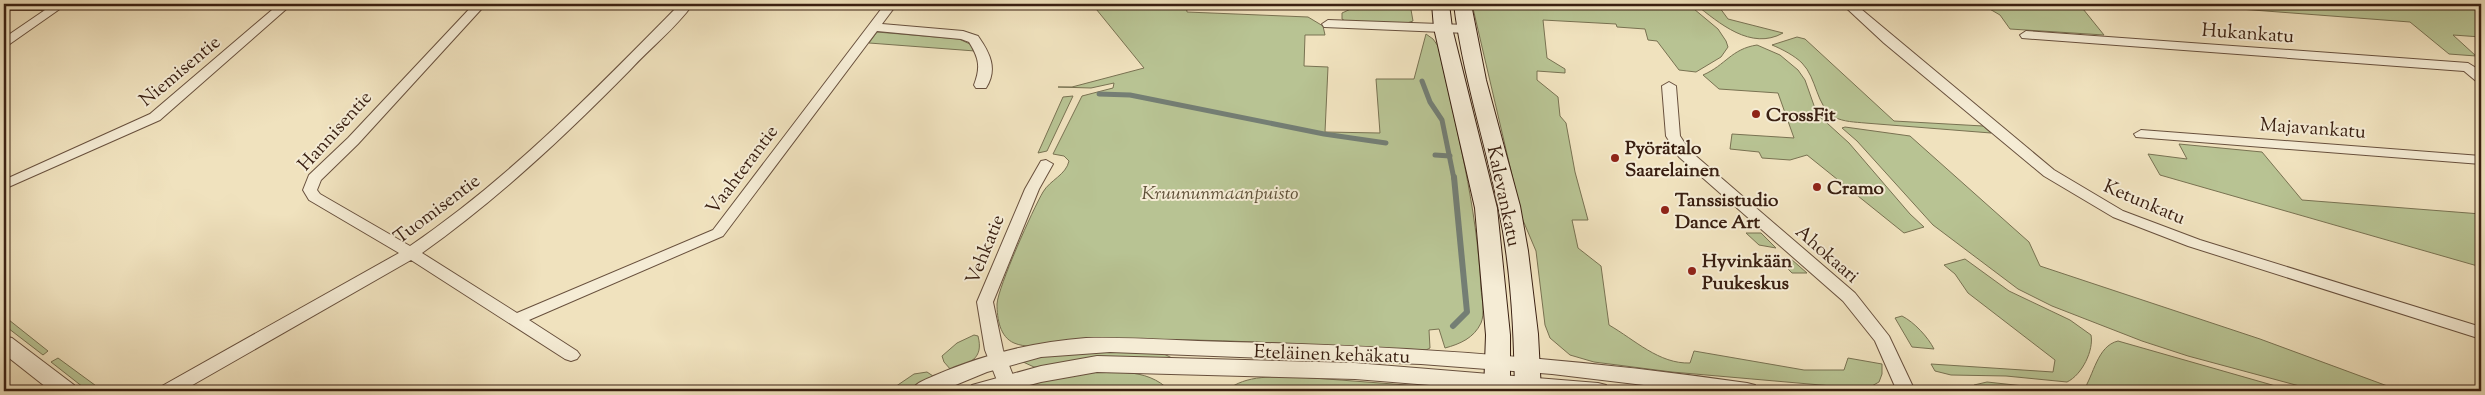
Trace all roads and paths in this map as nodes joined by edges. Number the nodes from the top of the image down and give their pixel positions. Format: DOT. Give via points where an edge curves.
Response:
graph roads {
  1 [pos="286,4"];
  2 [pos="480,4"];
  3 [pos="687,4"];
  4 [pos="891,4"];
  5 [pos="1440,4"];
  6 [pos="1462,4"];
  7 [pos="1848,4"];
  8 [pos="60,5"];
  9 [pos="4,6"];
  10 [pos="1328,24"];
  11 [pos="874,27"];
  12 [pos="1443,28"];
  13 [pos="1467,29"];
  14 [pos="2026,35"];
  15 [pos="4,44"];
  16 [pos="2481,78"];
  17 [pos="981,85"];
  18 [pos="1669,86"];
  19 [pos="2141,134"];
  20 [pos="2481,160"];
  21 [pos="1046,164"];
  22 [pos="4,185"];
  23 [pos="411,253"];
  24 [pos="517,318"];
  25 [pos="2481,333"];
  26 [pos="4,343"];
  27 [pos="571,355"];
  28 [pos="998,360"];
  29 [pos="1497,379"];
  30 [pos="1528,381"];
  31 [pos="1007,383"];
  32 [pos="66,391"];
  33 [pos="168,391"];
  34 [pos="922,391"];
  35 [pos="980,391"];
  36 [pos="1598,391"];
  37 [pos="1747,391"];
  38 [pos="1906,391"];
  1 -- 22 [label="street, Niemisentie" via="155,116"];
  2 -- 23 [label="street, Hannisentie" via="353,141 314,178 310,190 314,197"];
  3 -- 23 [label="street, Tuomisentie" via="535,154 469,211"];
  4 -- 11 [label="street, Vaahterantie"];
  5 -- 12 [label="main road, Kalevankatu"];
  6 -- 13 [label="main road, Kalevankatu"];
  7 -- 25 [label="street, Ketunkatu" via="2049,173 2118,214 2194,243"];
  8 -- 9 [label="street"];
  8 -- 15 [label="street"];
  10 -- 12 [label="street"];
  11 -- 17 [label="street" via="974,38 986,60 987,68"];
  11 -- 24 [label="street, Vaahterantie" via="718,232"];
  12 -- 13 [label="street"];
  12 -- 29 [label="main road, Kalevankatu" via="1486,208 1498,334"];
  13 -- 30 [label="main road, Kalevankatu" via="1517,251"];
  14 -- 16 [label="street, Hukankatu" via="2468,67"];
  18 -- 38 [label="street, Ahokaari" via="1673,136 1684,154 1849,297 1871,320 1889,349"];
  19 -- 20 [label="street, Majavankatu"];
  21 -- 28 [label="street, Vehkatie" via="1032,189 985,302"];
  23 -- 24 [label="street, Hannisentie"];
  23 -- 33 [label="street, Tuomisentie"];
  24 -- 27 [label="street, Hannisentie"];
  26 -- 32 [label="street"];
  28 -- 29 [label="street, Eteläinen kehäkatu" via="1041,350 1080,346 1316,351"];
  28 -- 31 [label="street, Vehkatie"];
  28 -- 34 [label="street, Eteläinen kehäkatu" via="967,369"];
  29 -- 30 [label="street, Eteläinen kehäkatu"];
  29 -- 31 [label="street, Eteläinen kehäkatu" via="1355,371 1096,364"];
  30 -- 36 [label="street, Eteläinen kehäkatu"];
  30 -- 37 [label="street, Eteläinen kehäkatu" via="1676,380"];
  31 -- 35 [label="street, Eteläinen kehäkatu"];
}
